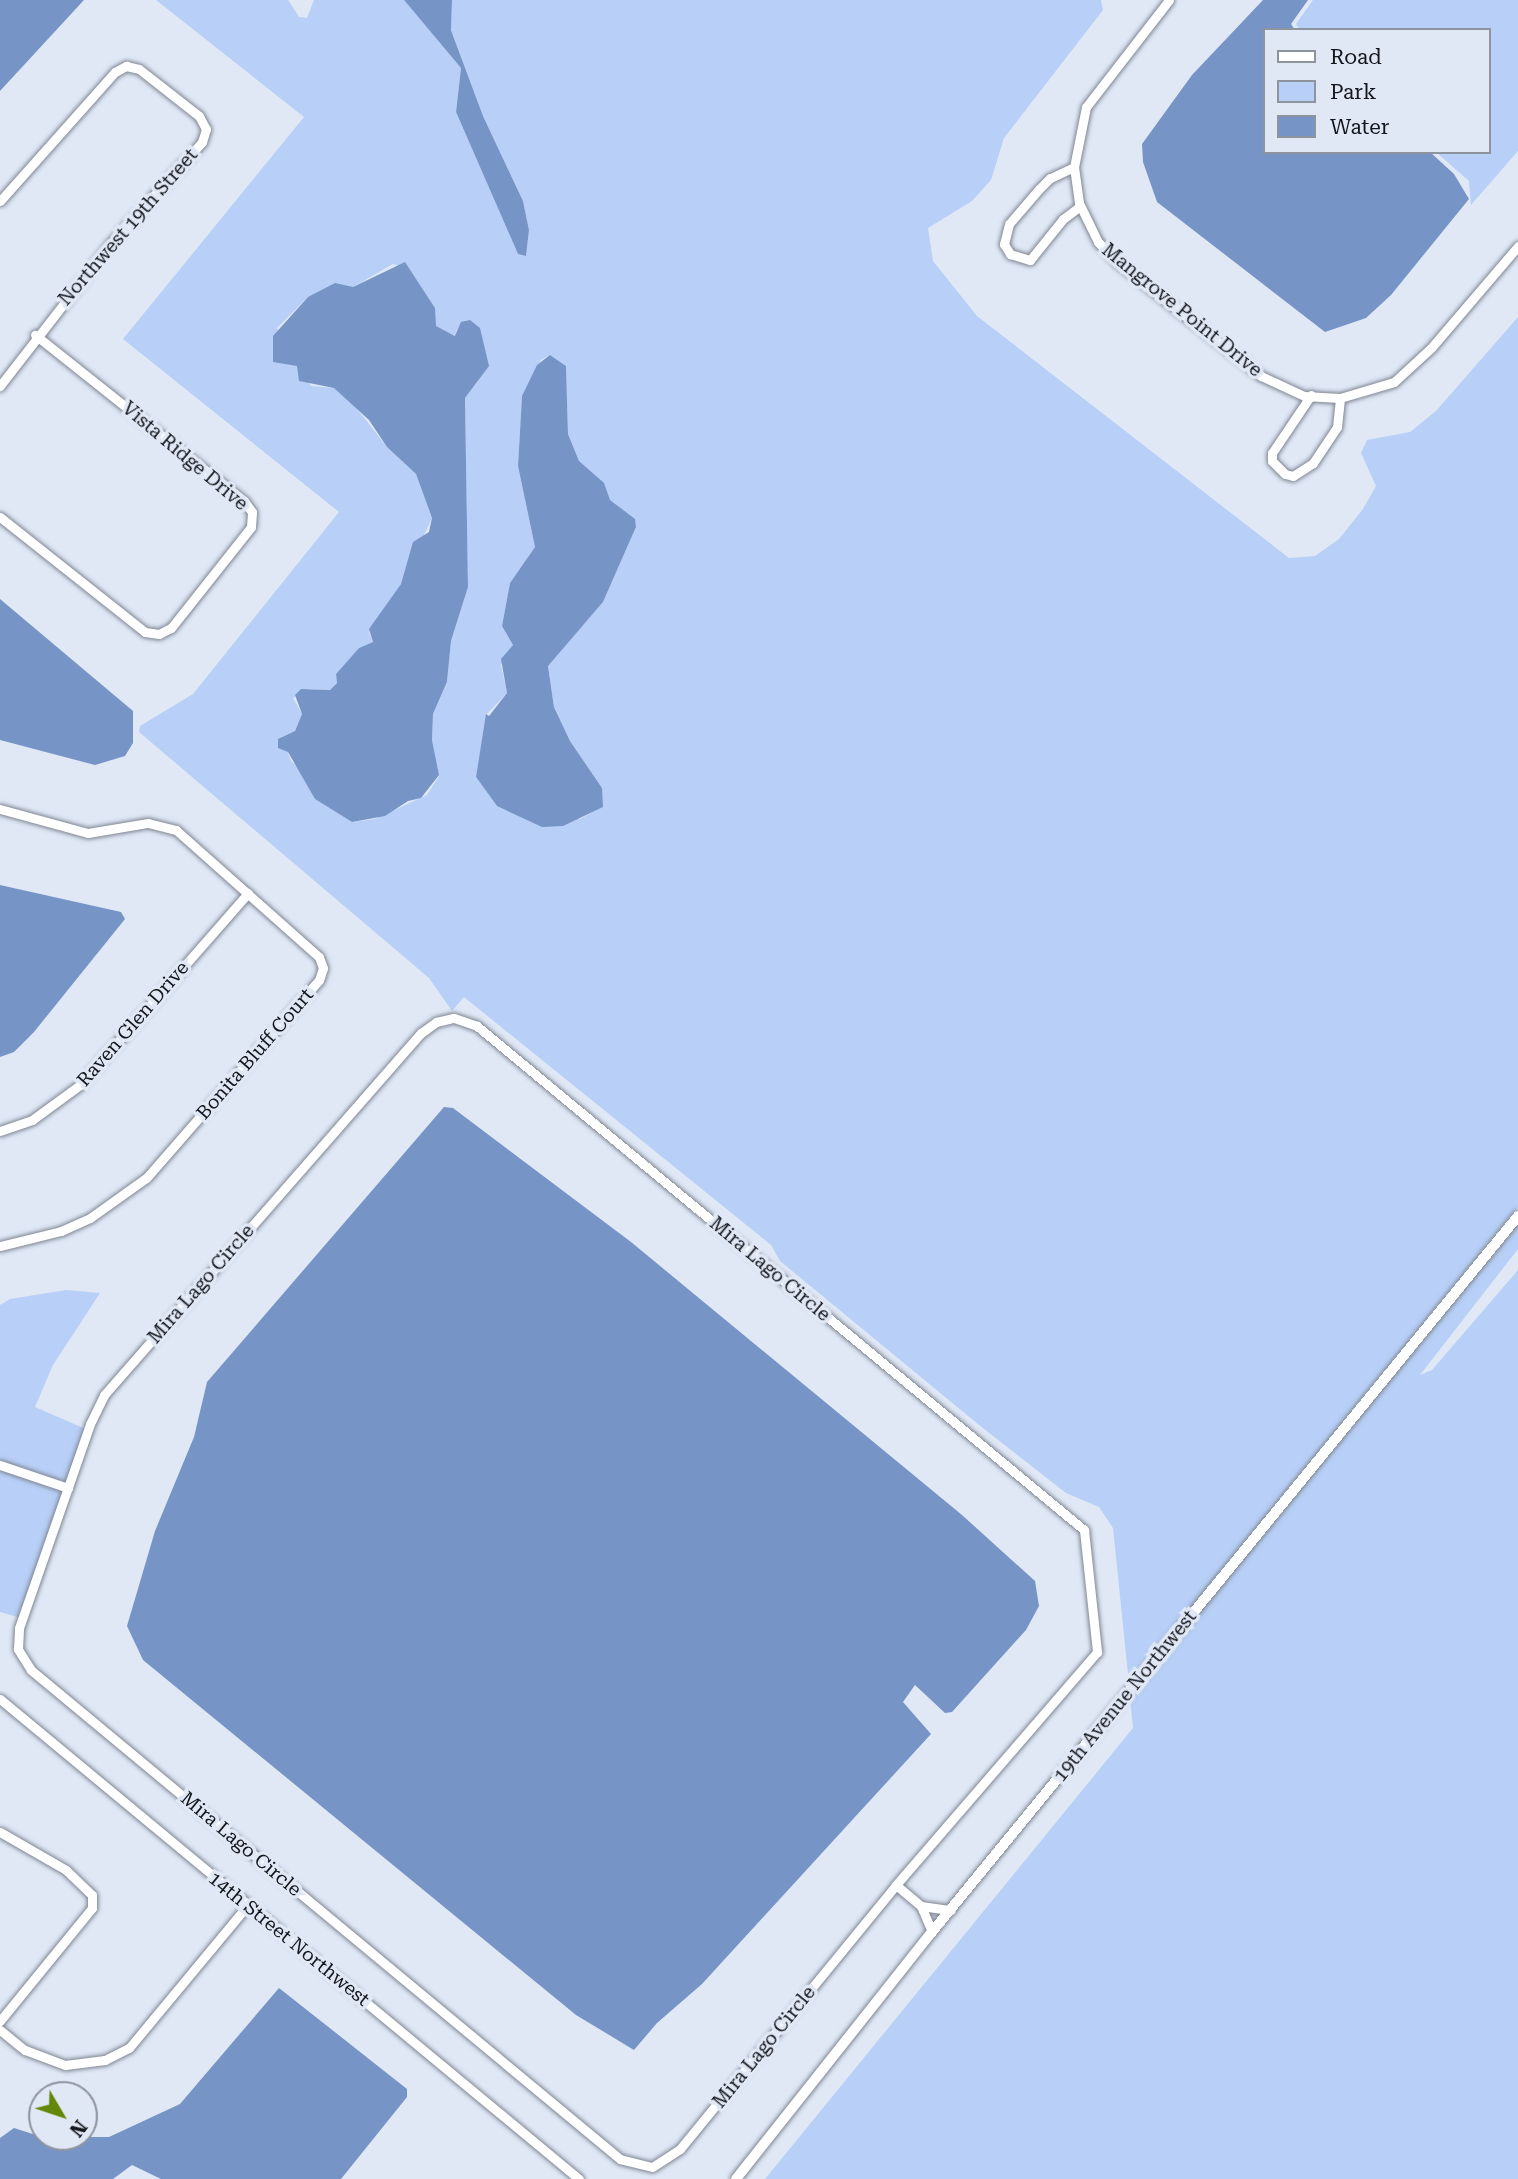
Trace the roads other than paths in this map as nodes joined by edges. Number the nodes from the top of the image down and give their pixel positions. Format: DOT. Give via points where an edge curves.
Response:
graph roads {
  1 [pos="1169,0"];
  2 [pos="1074,167"];
  3 [pos="0,201"];
  4 [pos="1080,206"];
  5 [pos="1518,246"];
  6 [pos="36,335"];
  7 [pos="0,386"];
  8 [pos="1311,396"];
  9 [pos="1340,398"];
  10 [pos="0,517"];
  11 [pos="0,808"];
  12 [pos="248,893"];
  13 [pos="0,1131"];
  14 [pos="1518,1216"];
  15 [pos="0,1246"];
  16 [pos="0,1465"];
  17 [pos="68,1488"];
  18 [pos="0,1699"];
  19 [pos="0,1832"];
  20 [pos="896,1885"];
  21 [pos="247,1906"];
  22 [pos="921,1906"];
  23 [pos="951,1910"];
  24 [pos="932,1932"];
  25 [pos="0,2021"];
  26 [pos="0,2030"];
  27 [pos="579,2179"];
  28 [pos="736,2179"];
  1 -- 2 [label="street, Mangrove Point Drive" via="1087,107"];
  2 -- 4 [label="street, Mangrove Point Drive"];
  2 -- 4 [label="street" via="1039,189 1009,224 1004,244 1010,254 1030,260 1063,219"];
  3 -- 6 [label="street, Northwest 19th Street" via="106,82 126,66 139,69 199,116 206,129 197,148"];
  4 -- 8 [label="street, Mangrove Point Drive" via="1098,242 1117,262 1261,376"];
  5 -- 9 [label="street, Mangrove Point Drive" via="1406,373 1394,382"];
  6 -- 7 [label="street, Northwest 19th Street"];
  6 -- 10 [label="street, Vista Ridge Drive" via="244,501 252,512 251,527 171,628 159,634 145,632"];
  8 -- 9 [label="street, Mangrove Point Drive"];
  8 -- 9 [label="street" via="1272,453 1272,461 1285,474 1293,476 1313,463 1337,427"];
  11 -- 12 [label="street, Bonita Bluff Court" via="88,834 148,823 169,828"];
  12 -- 13 [label="street, Raven Glen Drive" via="80,1085 49,1110"];
  12 -- 15 [label="street, Bonita Bluff Court" via="319,957 323,968 319,981 146,1178 90,1218 61,1231"];
  14 -- 23 [label="street, 19th Avenue Northwest"];
  16 -- 17 [label="street"];
  17 -- 20 [label="street, Mira Lago Circle" via="19,1628 18,1649 26,1665 625,2162 652,2167 674,2155"];
  17 -- 20 [label="street, Mira Lago Circle" via="104,1395 421,1033 446,1019 470,1022 1084,1530 1097,1652"];
  18 -- 21 [label="street, 14th Street Northwest"];
  19 -- 25 [label="street" via="66,1870 92,1895 92,1908"];
  20 -- 22 [label="street"];
  21 -- 26 [label="street" via="129,2048 105,2060 65,2066 25,2050"];
  21 -- 27 [label="street, 14th Street Northwest"];
  22 -- 23 [label="street"];
  22 -- 24 [label="street"];
  23 -- 24 [label="street, 19th Avenue Northwest"];
  24 -- 28 [label="street, 19th Avenue Northwest"];
}
